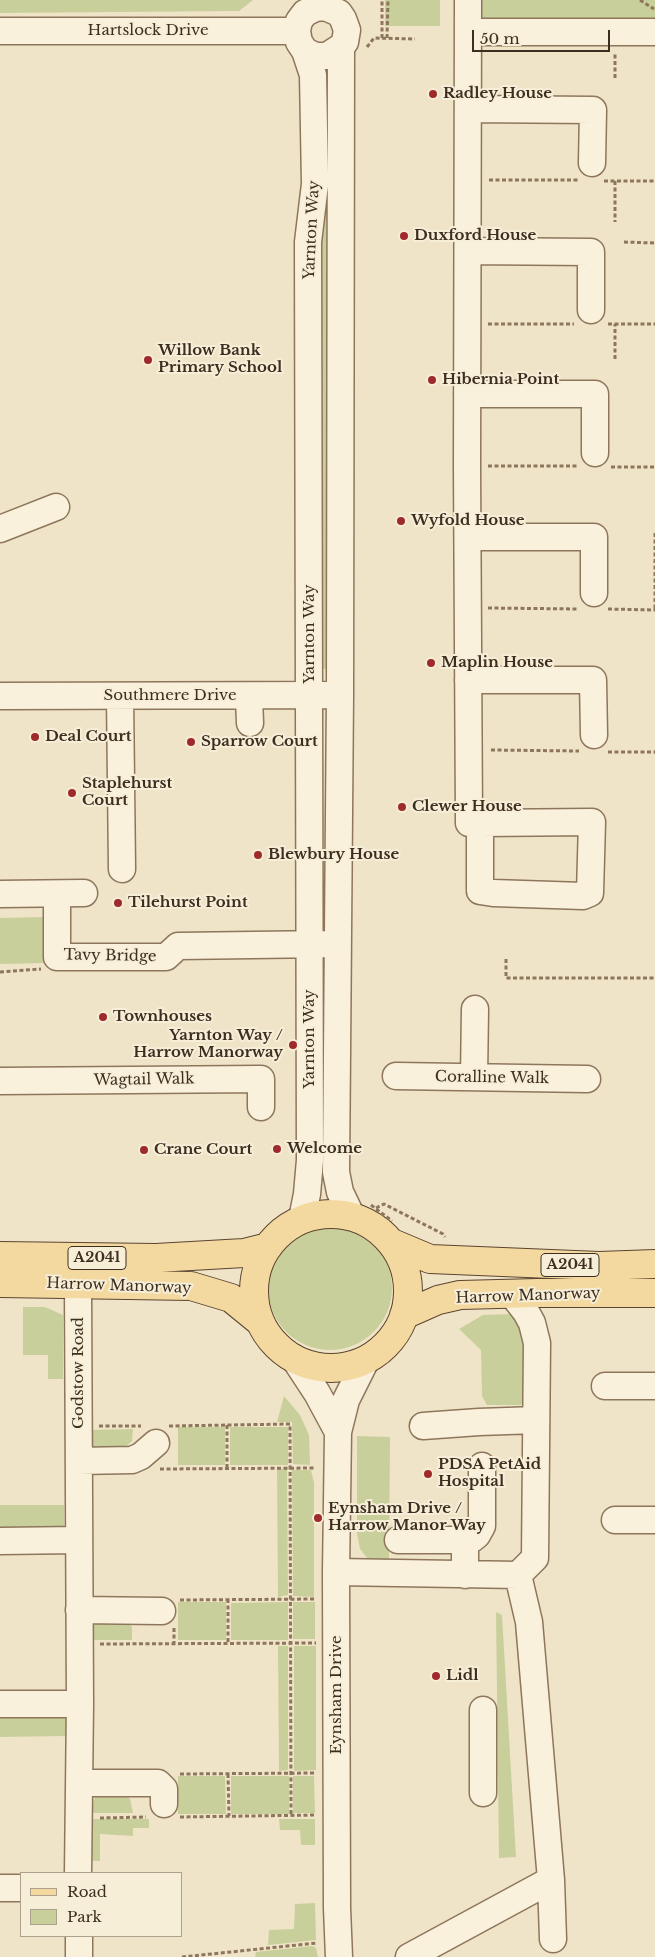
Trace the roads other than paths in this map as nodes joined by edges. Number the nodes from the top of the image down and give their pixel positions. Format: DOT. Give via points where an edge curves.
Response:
graph roads {
  1 [pos="468,0"];
  2 [pos="339,7"];
  3 [pos="304,24"];
  4 [pos="0,31"];
  5 [pos="468,32"];
  6 [pos="655,32"];
  7 [pos="341,47"];
  8 [pos="469,109"];
  9 [pos="592,175"];
  10 [pos="468,251"];
  11 [pos="591,319"];
  12 [pos="467,394"];
  13 [pos="596,462"];
  14 [pos="56,507"];
  15 [pos="0,529"];
  16 [pos="468,537"];
  17 [pos="594,604"];
  18 [pos="468,680"];
  19 [pos="310,695"];
  20 [pos="340,695"];
  21 [pos="0,696"];
  22 [pos="120,696"];
  23 [pos="249,696"];
  24 [pos="250,723"];
  25 [pos="593,746"];
  26 [pos="480,823"];
  27 [pos="122,869"];
  28 [pos="84,893"];
  29 [pos="0,894"];
  30 [pos="57,894"];
  31 [pos="309,944"];
  32 [pos="338,944"];
  33 [pos="475,1009"];
  34 [pos="396,1076"];
  35 [pos="474,1077"];
  36 [pos="588,1079"];
  37 [pos="0,1081"];
  38 [pos="261,1107"];
  39 [pos="363,1211"];
  40 [pos="302,1219"];
  41 [pos="392,1243"];
  42 [pos="268,1247"];
  43 [pos="0,1256"];
  44 [pos="655,1264"];
  45 [pos="0,1284"];
  46 [pos="78,1286"];
  47 [pos="512,1294"];
  48 [pos="655,1294"];
  49 [pos="404,1315"];
  50 [pos="258,1320"];
  51 [pos="294,1358"];
  52 [pos="365,1362"];
  53 [pos="605,1386"];
  54 [pos="655,1386"];
  55 [pos="536,1420"];
  56 [pos="423,1426"];
  57 [pos="338,1432"];
  58 [pos="152,1438"];
  59 [pos="80,1461"];
  60 [pos="482,1466"];
  61 [pos="615,1520"];
  62 [pos="655,1520"];
  63 [pos="79,1540"];
  64 [pos="398,1540"];
  65 [pos="465,1540"];
  66 [pos="0,1541"];
  67 [pos="336,1572"];
  68 [pos="464,1575"];
  69 [pos="518,1575"];
  70 [pos="168,1606"];
  71 [pos="79,1610"];
  72 [pos="0,1704"];
  73 [pos="80,1704"];
  74 [pos="483,1710"];
  75 [pos="80,1783"];
  76 [pos="483,1792"];
  77 [pos="165,1813"];
  78 [pos="78,1872"];
  79 [pos="550,1880"];
  80 [pos="0,1888"];
  81 [pos="20,1888"];
  82 [pos="79,1937"];
  83 [pos="554,1939"];
  84 [pos="338,1949"];
  85 [pos="79,1957"];
  86 [pos="409,1957"];
  1 -- 5 [label="street"];
  2 -- 3 [label="street, Yarnton Way" via="315,8"];
  2 -- 7 [label="street, Yarnton Way" via="346,30"];
  3 -- 4 [label="street, Hartslock Drive"];
  3 -- 7 [label="street" via="315,56 327,56"];
  3 -- 19 [label="street, Yarnton Way" via="313,75 315,184 308,242"];
  5 -- 6 [label="street"];
  5 -- 8 [label="street"];
  7 -- 20 [label="street, Yarnton Way"];
  8 -- 9 [label="street" via="593,110"];
  8 -- 10 [label="street"];
  10 -- 11 [label="street" via="592,252"];
  10 -- 12 [label="street"];
  12 -- 13 [label="street" via="595,394"];
  12 -- 16 [label="street"];
  14 -- 15 [label="street"];
  16 -- 17 [label="street" via="594,537"];
  16 -- 18 [label="street"];
  18 -- 25 [label="street" via="593,680"];
  18 -- 26 [label="street" via="469,823"];
  19 -- 20 [label="street, Southmere Drive"];
  19 -- 23 [label="street, Southmere Drive"];
  19 -- 31 [label="street, Yarnton Way"];
  20 -- 32 [label="street, Yarnton Way"];
  21 -- 22 [label="street, Southmere Drive"];
  22 -- 23 [label="street, Southmere Drive"];
  22 -- 27 [label="street"];
  23 -- 24 [label="street"];
  26 -- 26 [label="street" via="592,822 590,892 583,896 480,891"];
  28 -- 30 [label="street"];
  29 -- 30 [label="street"];
  30 -- 31 [label="street, Tavy Bridge" via="57,956 166,957 178,946"];
  31 -- 32 [label="street"];
  31 -- 40 [label="street, Yarnton Way" via="310,1160"];
  32 -- 39 [label="street, Yarnton Way" via="336,1172 340,1192"];
  33 -- 35 [label="street"];
  34 -- 35 [label="street, Coralline Walk"];
  35 -- 36 [label="street, Coralline Walk"];
  37 -- 38 [label="street, Wagtail Walk" via="261,1079"];
  39 -- 40 [label="main road, A2041"];
  39 -- 41 [label="main road, A2041" via="369,1222"];
  40 -- 42 [label="main road, A2041"];
  41 -- 44 [label="main road, Harrow Manorway / A2041" via="430,1260 599,1266"];
  41 -- 49 [label="main road, A2041" via="407,1279"];
  42 -- 43 [label="main road, Harrow Manorway / A2041" via="244,1253 156,1258"];
  42 -- 50 [label="main road, A2041" via="254,1279 254,1305"];
  45 -- 46 [label="main road, Harrow Manorway / A2041"];
  46 -- 50 [label="main road, Harrow Manorway / A2041" via="191,1286 231,1298"];
  46 -- 59 [label="street, Godstow Road"];
  47 -- 48 [label="main road, Harrow Manorway / A2041"];
  47 -- 49 [label="main road, Harrow Manorway / A2041" via="460,1295 438,1300"];
  47 -- 55 [label="street" via="532,1323 537,1343"];
  49 -- 52 [label="main road, A2041" via="383,1348"];
  50 -- 51 [label="main road, A2041" via="267,1336"];
  51 -- 52 [label="main road, A2041" via="309,1364 335,1367"];
  51 -- 57 [label="street, Eynsham Drive"];
  52 -- 57 [label="street, Eynsham Drive" via="346,1400"];
  53 -- 54 [label="street"];
  55 -- 56 [label="street"];
  55 -- 69 [label="street" via="535,1558"];
  57 -- 67 [label="street, Eynsham Drive"];
  58 -- 59 [label="street" via="132,1460"];
  59 -- 63 [label="street, Godstow Road"];
  60 -- 65 [label="street" via="482,1526 477,1535"];
  61 -- 62 [label="street"];
  63 -- 66 [label="street"];
  63 -- 71 [label="street, Godstow Road"];
  64 -- 65 [label="street"];
  65 -- 68 [label="street"];
  67 -- 68 [label="street"];
  67 -- 84 [label="street, Eynsham Drive"];
  68 -- 69 [label="street"];
  69 -- 79 [label="street" via="529,1622"];
  70 -- 71 [label="street"];
  71 -- 73 [label="street, Godstow Road"];
  72 -- 73 [label="street"];
  73 -- 75 [label="street, Godstow Road"];
  74 -- 76 [label="street"];
  75 -- 77 [label="street" via="158,1783 164,1789"];
  75 -- 78 [label="street, Godstow Road"];
  79 -- 83 [label="street"];
  79 -- 86 [label="street"];
  80 -- 81 [label="street"];
  82 -- 85 [label="street"];
}
